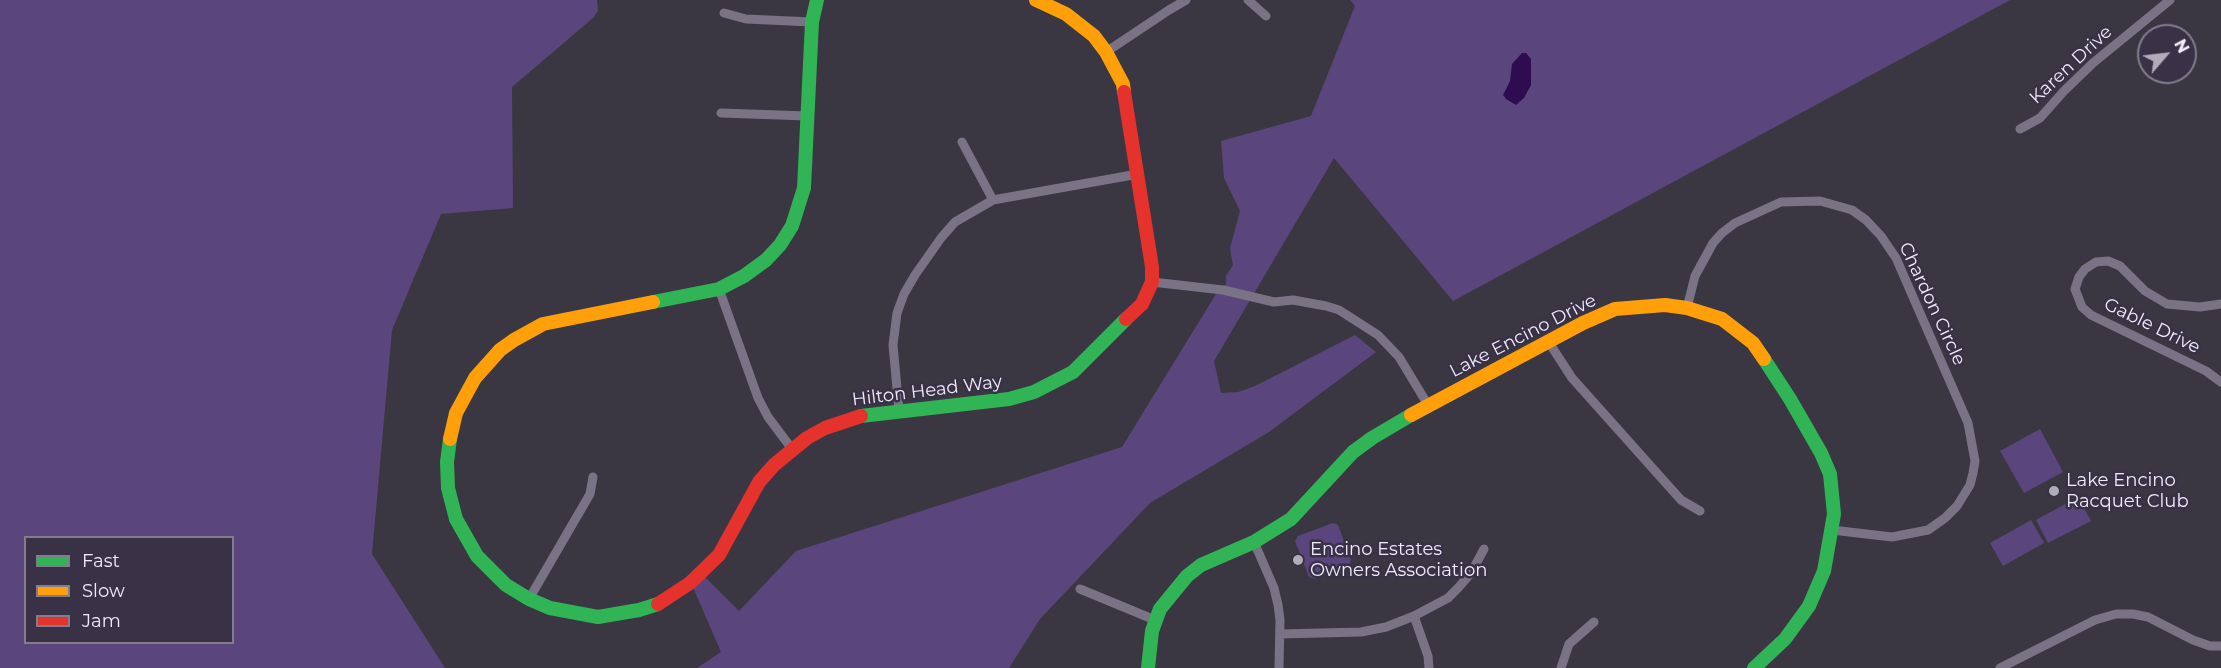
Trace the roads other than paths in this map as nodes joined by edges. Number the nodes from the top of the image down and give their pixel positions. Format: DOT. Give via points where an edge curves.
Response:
graph roads {
  1 [pos="817,0"];
  2 [pos="1036,0"];
  3 [pos="1186,0"];
  4 [pos="1248,0"];
  5 [pos="2170,0"];
  6 [pos="724,13"];
  7 [pos="1266,16"];
  8 [pos="812,22"];
  9 [pos="1106,52"];
  10 [pos="720,113"];
  11 [pos="807,116"];
  12 [pos="2020,129"];
  13 [pos="962,142"];
  14 [pos="1138,174"];
  15 [pos="993,200"];
  16 [pos="1152,282"];
  17 [pos="719,289"];
  18 [pos="2221,304"];
  19 [pos="1687,308"];
  20 [pos="1548,341"];
  21 [pos="2221,382"];
  22 [pos="1428,405"];
  23 [pos="899,410"];
  24 [pos="792,449"];
  25 [pos="593,477"];
  26 [pos="1700,511"];
  27 [pos="1832,530"];
  28 [pos="1254,542"];
  29 [pos="1484,549"];
  30 [pos="1080,589"];
  31 [pos="529,599"];
  32 [pos="1414,616"];
  33 [pos="1155,620"];
  34 [pos="1594,622"];
  35 [pos="1280,634"];
  36 [pos="2221,646"];
  37 [pos="1148,668"];
  38 [pos="1279,668"];
  39 [pos="1429,668"];
  40 [pos="1561,668"];
  41 [pos="1754,668"];
  42 [pos="2000,668"];
  1 -- 8 [label="street, Hilton Head Way"];
  2 -- 9 [label="street" via="1079,22"];
  3 -- 9 [label="street"];
  4 -- 7 [label="street"];
  5 -- 12 [label="street, Karen Drive" via="2093,63 2040,118"];
  6 -- 8 [label="street" via="746,20"];
  8 -- 11 [label="street, Hilton Head Way"];
  9 -- 14 [label="street" via="1123,84"];
  10 -- 11 [label="street"];
  11 -- 17 [label="street, Hilton Head Way" via="804,188 792,226 766,260"];
  13 -- 15 [label="street"];
  14 -- 15 [label="street"];
  14 -- 16 [label="street"];
  15 -- 23 [label="street" via="955,222 927,256 904,294 893,345"];
  16 -- 22 [label="street" via="1223,290 1274,302 1293,300 1326,306 1351,317 1378,335 1399,357"];
  16 -- 23 [label="street, Hilton Head Way" via="1142,304 1090,358 1055,383 1009,399"];
  17 -- 24 [label="street" via="758,398"];
  17 -- 31 [label="street, Hilton Head Way" via="543,324 500,350 475,378 456,413 450,437 447,462 451,500 456,519 477,556 506,585"];
  18 -- 21 [label="street, Gable Drive" via="2167,304 2145,291 2120,266 2108,261 2085,269 2075,289 2082,307 2091,315"];
  19 -- 20 [label="street, Lake Encino Drive" via="1615,309"];
  19 -- 27 [label="street, Lake Encino Drive" via="1722,319 1753,343 1790,399 1830,474"];
  19 -- 27 [label="street, Chardon Circle" via="1695,276 1713,243 1735,223 1781,202 1820,201 1852,210 1881,236 1896,258 1968,423 1975,461 1970,485 1957,506 1928,530 1892,537"];
  20 -- 22 [label="street, Lake Encino Drive"];
  20 -- 26 [label="street" via="1572,378 1681,500"];
  22 -- 28 [label="street, Lake Encino Drive" via="1363,445 1297,513"];
  23 -- 24 [label="street, Hilton Head Way" via="842,420"];
  24 -- 31 [label="street, Hilton Head Way" via="759,482 719,555 663,602 598,616 550,608"];
  25 -- 31 [label="street" via="590,494"];
  27 -- 41 [label="street, Lake Encino Drive" via="1824,571 1809,606 1785,639"];
  28 -- 33 [label="street, Lake Encino Drive" via="1202,565 1187,576 1168,596"];
  28 -- 35 [label="street" via="1274,588"];
  29 -- 32 [label="street" via="1471,573 1448,598"];
  30 -- 33 [label="street"];
  32 -- 35 [label="street" via="1361,632"];
  32 -- 39 [label="street"];
  33 -- 37 [label="street, Lake Encino Drive"];
  34 -- 40 [label="street" via="1569,644"];
  35 -- 38 [label="street"];
  36 -- 42 [label="street" via="2193,640 2148,617 2116,614 2095,620"];
}
